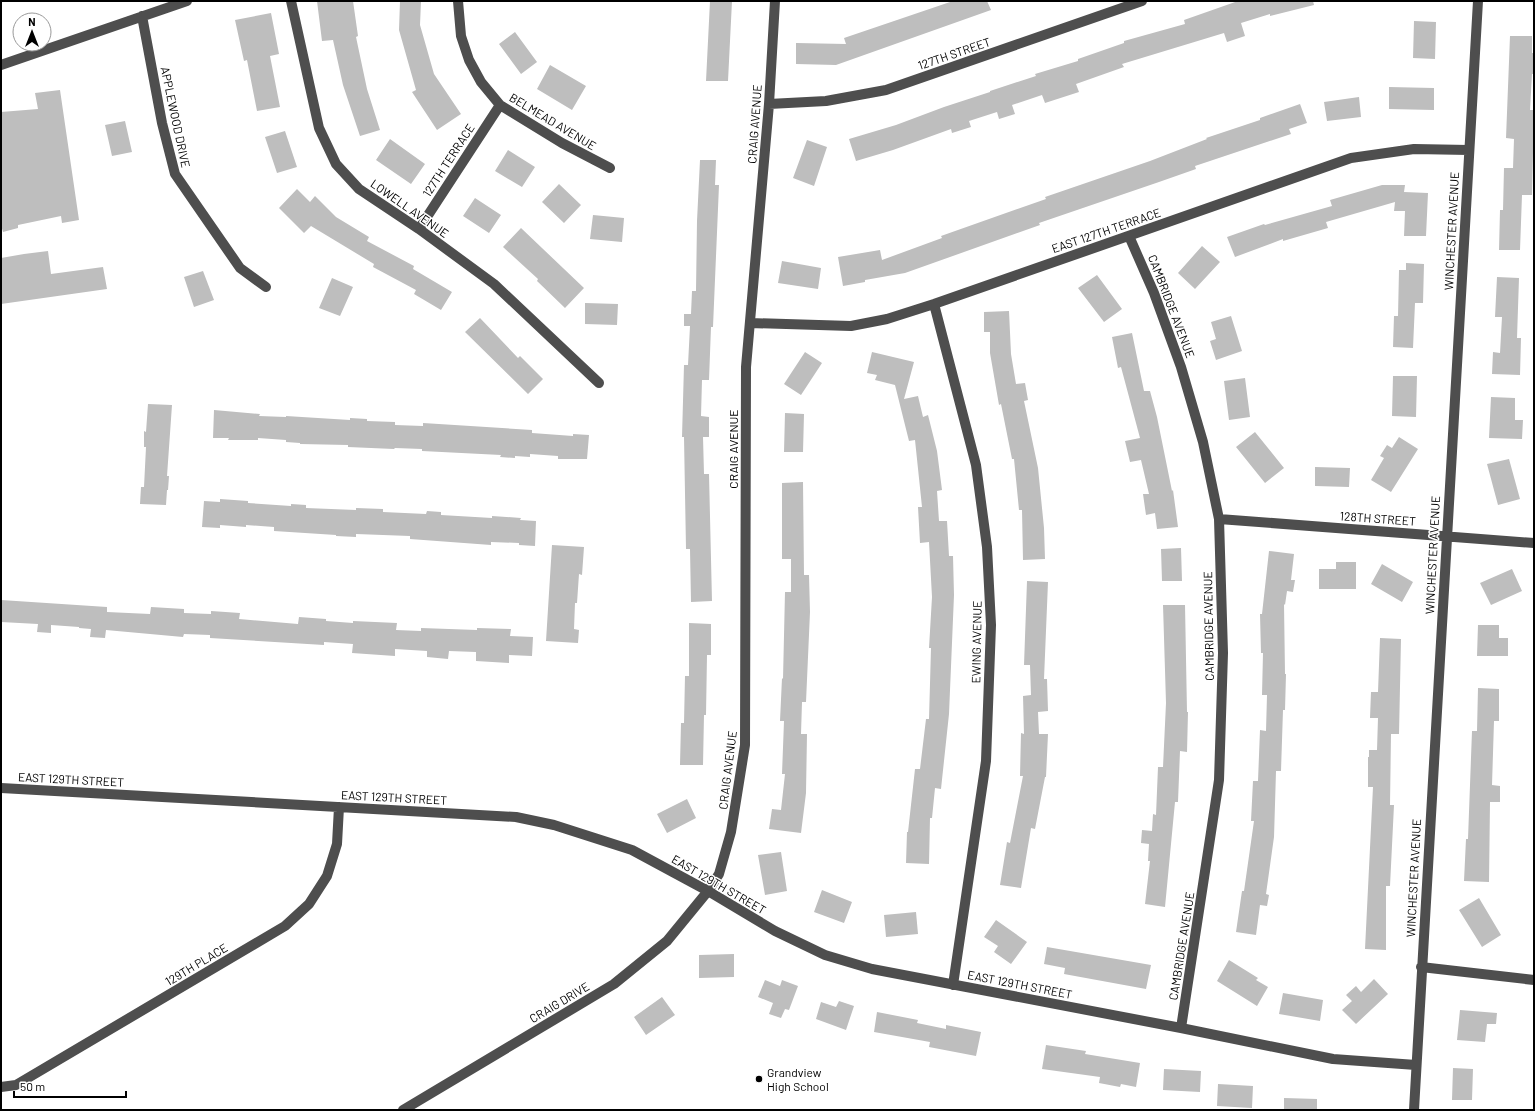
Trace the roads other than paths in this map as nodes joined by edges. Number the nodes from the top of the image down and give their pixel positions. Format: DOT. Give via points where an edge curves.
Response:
graph roads {
  1 [pos="187,1"];
  2 [pos="291,1"];
  3 [pos="458,1"];
  4 [pos="775,1"];
  5 [pos="1142,1"];
  6 [pos="1478,1"];
  7 [pos="142,16"];
  8 [pos="1,65"];
  9 [pos="769,104"];
  10 [pos="500,105"];
  11 [pos="1469,150"];
  12 [pos="610,168"];
  13 [pos="419,230"];
  14 [pos="1129,236"];
  15 [pos="266,288"];
  16 [pos="934,304"];
  17 [pos="750,323"];
  18 [pos="599,383"];
  19 [pos="1219,519"];
  20 [pos="1446,536"];
  21 [pos="1534,543"];
  22 [pos="1,788"];
  23 [pos="339,807"];
  24 [pos="708,891"];
  25 [pos="1425,968"];
  26 [pos="1534,980"];
  27 [pos="953,984"];
  28 [pos="1181,1028"];
  29 [pos="1416,1065"];
  30 [pos="1,1088"];
  31 [pos="403,1110"];
  32 [pos="1414,1110"];
  1 -- 7 [label="street"];
  2 -- 13 [label="street, LOWELL AVENUE" via="319,128 336,164 359,189"];
  3 -- 10 [label="street, BELMEAD AVENUE" via="461,36 469,60 481,82"];
  4 -- 9 [label="street, CRAIG AVENUE"];
  5 -- 9 [label="street, 127TH STREET" via="886,90 826,101"];
  6 -- 11 [label="street, WINCHESTER AVENUE"];
  7 -- 8 [label="street"];
  7 -- 15 [label="street, APPLEWOOD DRIVE" via="162,123 175,174 240,268"];
  9 -- 17 [label="street, CRAIG AVENUE"];
  10 -- 12 [label="street, BELMEAD AVENUE" via="562,144"];
  10 -- 13 [label="street, 127TH TERRACE"];
  11 -- 14 [label="street, EAST 127TH TERRACE" via="1414,149 1351,158"];
  11 -- 20 [label="street, WINCHESTER AVENUE"];
  13 -- 18 [label="street, LOWELL AVENUE" via="494,284"];
  14 -- 16 [label="street, EAST 127TH TERRACE"];
  14 -- 19 [label="street, CAMBRIDGE AVENUE" via="1154,293 1181,366 1203,442"];
  16 -- 17 [label="street, EAST 127TH TERRACE" via="887,319 851,326"];
  16 -- 27 [label="street, EWING AVENUE" via="976,465 987,547 991,625 986,761"];
  17 -- 24 [label="street, CRAIG AVENUE" via="746,375 745,745 731,832 719,874"];
  19 -- 20 [label="street, 128TH STREET"];
  19 -- 28 [label="street, CAMBRIDGE AVENUE" via="1223,653 1220,780"];
  20 -- 21 [label="street, 128TH STREET"];
  20 -- 25 [label="street, WINCHESTER AVENUE"];
  22 -- 23 [label="street, EAST 129TH STREET"];
  23 -- 24 [label="street, EAST 129TH STREET" via="516,817 554,825 632,850"];
  23 -- 30 [label="street, 129TH PLACE" via="337,844 327,876 309,904 285,926 16,1085"];
  24 -- 27 [label="street, EAST 129TH STREET" via="775,932 825,954 872,969"];
  24 -- 31 [label="street, CRAIG DRIVE" via="667,941 614,984"];
  25 -- 26 [label="street"];
  25 -- 29 [label="street, WINCHESTER AVENUE"];
  27 -- 28 [label="street, EAST 129TH STREET"];
  28 -- 29 [label="street, EAST 129TH STREET" via="1333,1059"];
  29 -- 32 [label="street, WINCHESTER AVENUE"];
}
